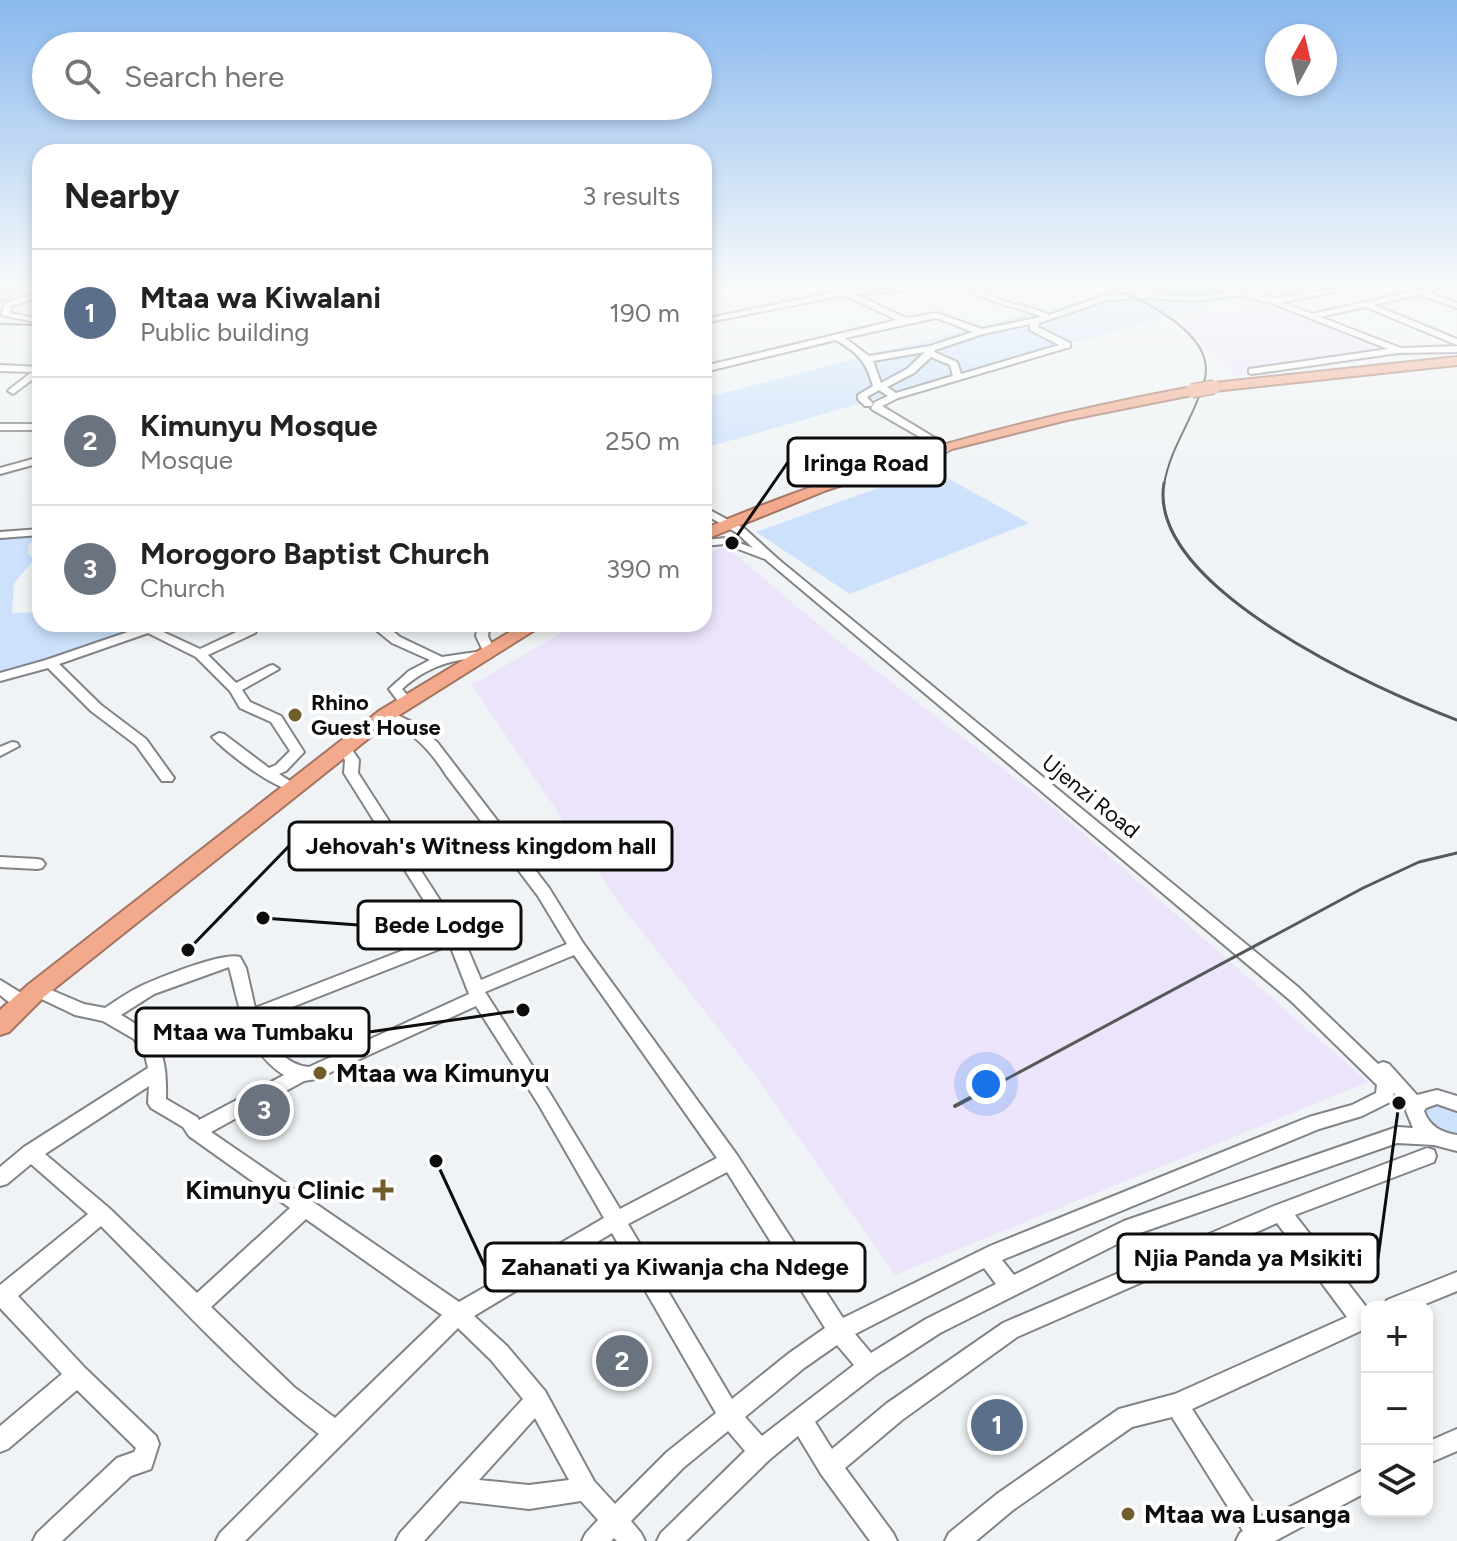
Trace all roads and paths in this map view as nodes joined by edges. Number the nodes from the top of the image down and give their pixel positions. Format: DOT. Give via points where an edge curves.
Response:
graph roads {
  1 [pos="748,359"];
  2 [pos="869,359"];
  3 [pos="921,359"];
  4 [pos="945,359"];
  5 [pos="1018,359"];
  6 [pos="1341,359"];
  7 [pos="1457,361"];
  8 [pos="712,367"];
  9 [pos="0,368"];
  10 [pos="32,370"];
  11 [pos="1252,371"];
  12 [pos="32,376"];
  13 [pos="957,376"];
  14 [pos="896,379"];
  15 [pos="877,385"];
  16 [pos="13,391"];
  17 [pos="891,394"];
  18 [pos="868,404"];
  19 [pos="0,427"];
  20 [pos="32,427"];
  21 [pos="946,449"];
  22 [pos="32,462"];
  23 [pos="0,471"];
  24 [pos="836,483"];
  25 [pos="720,521"];
  26 [pos="32,533"];
  27 [pos="0,535"];
  28 [pos="712,542"];
  29 [pos="769,557"];
  30 [pos="139,632"];
  31 [pos="154,632"];
  32 [pos="247,632"];
  33 [pos="386,632"];
  34 [pos="483,632"];
  35 [pos="521,632"];
  36 [pos="486,653"];
  37 [pos="200,654"];
  38 [pos="439,660"];
  39 [pos="50,663"];
  40 [pos="273,669"];
  41 [pos="0,677"];
  42 [pos="235,689"];
  43 [pos="406,702"];
  44 [pos="386,715"];
  45 [pos="219,737"];
  46 [pos="343,747"];
  47 [pos="268,774"];
  48 [pos="167,778"];
  49 [pos="292,787"];
  50 [pos="0,862"];
  51 [pos="37,864"];
  52 [pos="455,937"];
  53 [pos="577,947"];
  54 [pos="0,986"];
  55 [pos="1292,991"];
  56 [pos="478,993"];
  57 [pos="31,997"];
  58 [pos="107,1015"];
  59 [pos="249,1017"];
  60 [pos="0,1025"];
  61 [pos="158,1071"];
  62 [pos="299,1075"];
  63 [pos="1455,1101"];
  64 [pos="1420,1107"];
  65 [pos="196,1131"];
  66 [pos="1397,1135"];
  67 [pos="1456,1144"];
  68 [pos="1430,1147"];
  69 [pos="31,1153"];
  70 [pos="730,1161"];
  71 [pos="0,1178"];
  72 [pos="305,1207"];
  73 [pos="1281,1212"];
  74 [pos="102,1214"];
  75 [pos="616,1221"];
  76 [pos="988,1257"];
  77 [pos="1457,1281"];
  78 [pos="1010,1287"];
  79 [pos="2,1296"];
  80 [pos="1409,1301"];
  81 [pos="195,1308"];
  82 [pos="458,1314"];
  83 [pos="1361,1315"];
  84 [pos="1361,1320"];
  85 [pos="839,1331"];
  86 [pos="869,1367"];
  87 [pos="77,1375"];
  88 [pos="537,1399"];
  89 [pos="1177,1405"];
  90 [pos="730,1416"];
  91 [pos="801,1419"];
  92 [pos="336,1433"];
  93 [pos="1457,1440"];
  94 [pos="0,1441"];
  95 [pos="1433,1450"];
  96 [pos="761,1452"];
  97 [pos="829,1466"];
  98 [pos="1361,1483"];
  99 [pos="456,1489"];
  100 [pos="586,1489"];
  101 [pos="613,1519"];
  102 [pos="1256,1539"];
  103 [pos="45,1541"];
  104 [pos="228,1541"];
  105 [pos="408,1541"];
  106 [pos="594,1541"];
  107 [pos="633,1541"];
  108 [pos="669,1541"];
  109 [pos="885,1541"];
  110 [pos="957,1541"];
  1 -- 8 [label="street"];
  2 -- 15 [label="street"];
  3 -- 14 [label="street"];
  4 -- 13 [label="street" via="954,364"];
  5 -- 13 [label="street"];
  6 -- 11 [label="street"];
  7 -- 21 [label="highway, bridge" via="1214,387 1056,419"];
  9 -- 10 [label="street"];
  12 -- 16 [label="street"];
  13 -- 17 [label="street"];
  14 -- 15 [label="street"];
  14 -- 17 [label="street"];
  15 -- 17 [label="street"];
  15 -- 18 [label="street" via="861,397"];
  17 -- 21 [label="street" via="876,408"];
  19 -- 20 [label="street"];
  21 -- 24 [label="highway"];
  22 -- 23 [label="street"];
  24 -- 25 [label="highway"];
  24 -- 25 [label="highway"];
  25 -- 29 [label="street, Ujenzi Road"];
  26 -- 27 [label="street"];
  28 -- 29 [label="street" via="726,541"];
  29 -- 55 [label="street, Ujenzi Road"];
  30 -- 39 [label="street"];
  31 -- 37 [label="street"];
  32 -- 37 [label="street"];
  33 -- 38 [label="street"];
  34 -- 36 [label="street"];
  35 -- 36 [label="highway"];
  36 -- 38 [label="street"];
  36 -- 43 [label="highway"];
  37 -- 42 [label="street"];
  38 -- 43 [label="street" via="395,689"];
  39 -- 41 [label="street"];
  39 -- 48 [label="street" via="141,742"];
  40 -- 42 [label="street"];
  42 -- 47 [label="street" via="245,705 276,719 297,752"];
  43 -- 44 [label="highway"];
  44 -- 46 [label="highway"];
  44 -- 53 [label="street" via="430,740 544,892"];
  45 -- 47 [label="street"];
  46 -- 49 [label="highway"];
  46 -- 52 [label="street" via="352,760 351,773"];
  47 -- 49 [label="street"];
  49 -- 57 [label="highway"];
  50 -- 51 [label="street"];
  52 -- 56 [label="street"];
  52 -- 59 [label="street"];
  53 -- 56 [label="street"];
  53 -- 70 [label="street"];
  54 -- 57 [label="street"];
  55 -- 64 [label="street, Ujenzi Road"];
  55 -- 76 [label="street" via="1386,1083 1384,1097"];
  56 -- 62 [label="street" via="318,1071"];
  56 -- 75 [label="street"];
  57 -- 58 [label="street"];
  57 -- 60 [label="highway"];
  58 -- 59 [label="street" via="148,990 234,961"];
  58 -- 61 [label="street" via="140,1034"];
  59 -- 62 [label="street" via="264,1049"];
  61 -- 65 [label="street" via="157,1103"];
  61 -- 69 [label="street"];
  62 -- 65 [label="street"];
  63 -- 64 [label="street"];
  64 -- 66 [label="street"];
  64 -- 68 [label="street, Ujenzi Road"];
  65 -- 72 [label="street"];
  66 -- 68 [label="street"];
  66 -- 78 [label="street" via="1131,1227"];
  67 -- 68 [label="street"];
  68 -- 73 [label="street"];
  69 -- 71 [label="street"];
  69 -- 74 [label="street"];
  70 -- 75 [label="street"];
  70 -- 85 [label="street"];
  72 -- 81 [label="street"];
  72 -- 82 [label="street"];
  73 -- 83 [label="street"];
  73 -- 97 [label="street" via="1010,1330 894,1412"];
  74 -- 79 [label="street"];
  74 -- 81 [label="street"];
  75 -- 82 [label="street"];
  75 -- 90 [label="street"];
  76 -- 78 [label="street"];
  76 -- 85 [label="street"];
  77 -- 80 [label="street"];
  78 -- 86 [label="street" via="933,1326"];
  79 -- 87 [label="street"];
  81 -- 92 [label="street" via="286,1395"];
  82 -- 88 [label="street"];
  82 -- 92 [label="street"];
  84 -- 89 [label="street"];
  85 -- 86 [label="street"];
  85 -- 90 [label="street"];
  86 -- 91 [label="street"];
  87 -- 94 [label="street"];
  87 -- 103 [label="street" via="148,1444 147,1453 143,1461 125,1466"];
  88 -- 99 [label="street"];
  88 -- 100 [label="street"];
  89 -- 102 [label="street"];
  89 -- 110 [label="street" via="1127,1417"];
  90 -- 96 [label="street"];
  90 -- 101 [label="street"];
  91 -- 96 [label="street"];
  91 -- 97 [label="street"];
  92 -- 104 [label="street"];
  93 -- 95 [label="street"];
  96 -- 108 [label="street"];
  97 -- 109 [label="street"];
  98 -- 102 [label="street"];
  99 -- 100 [label="street" via="529,1497"];
  99 -- 105 [label="street"];
  100 -- 101 [label="street"];
  101 -- 106 [label="street"];
  101 -- 107 [label="street"];
}
